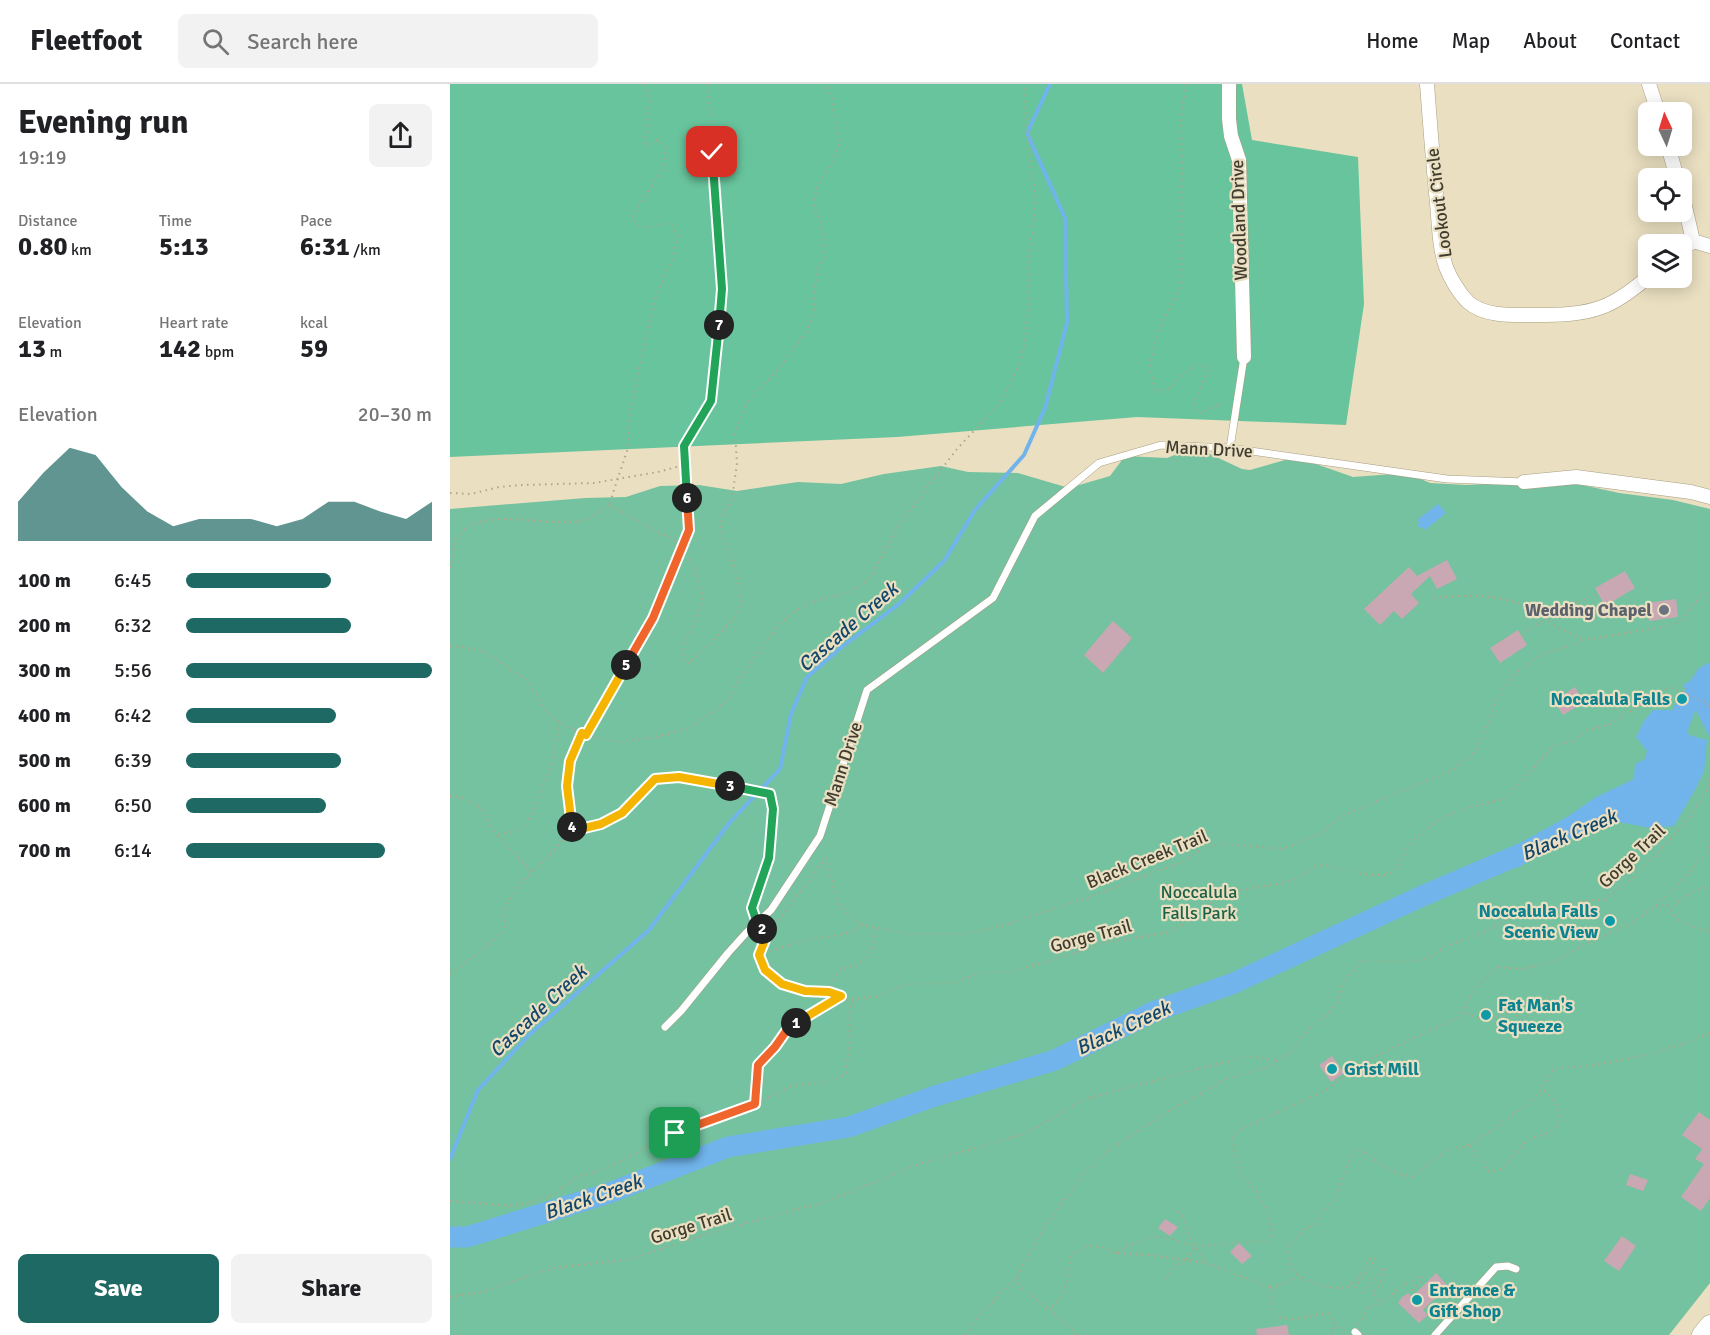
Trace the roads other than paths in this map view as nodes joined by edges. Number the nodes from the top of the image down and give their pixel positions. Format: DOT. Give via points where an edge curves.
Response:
graph roads {
  1 [pos="1229,84"];
  2 [pos="1427,84"];
  3 [pos="1649,84"];
  4 [pos="1655,102"];
  5 [pos="1689,222"];
  6 [pos="1693,240"];
  7 [pos="1710,246"];
  8 [pos="1638,285"];
  9 [pos="1244,357"];
  10 [pos="1230,448"];
  11 [pos="1524,482"];
  12 [pos="1710,497"];
  13 [pos="665,1027"];
  14 [pos="1516,1269"];
  15 [pos="1710,1325"];
  16 [pos="1435,1335"];
  17 [pos="1702,1335"];
  1 -- 9 [label="street, Woodland Drive" via="1229,119 1239,160"];
  2 -- 8 [label="street, Lookout Circle" via="1443,253 1456,285 1469,302 1485,311 1508,315 1586,312 1605,306"];
  3 -- 4 [label="street"];
  5 -- 6 [label="street"];
  6 -- 7 [label="street"];
  9 -- 10 [label="lane"];
  10 -- 11 [label="lane, Mann Drive" via="1447,478"];
  10 -- 13 [label="lane, Mann Drive" via="1161,445 1099,463 1035,516 993,598 867,690 820,837 771,910 746,933"];
  11 -- 12 [label="street, Mann Drive" via="1576,477"];
  14 -- 16 [label="lane" via="1496,1267"];
  15 -- 17 [label="main road"];
}
